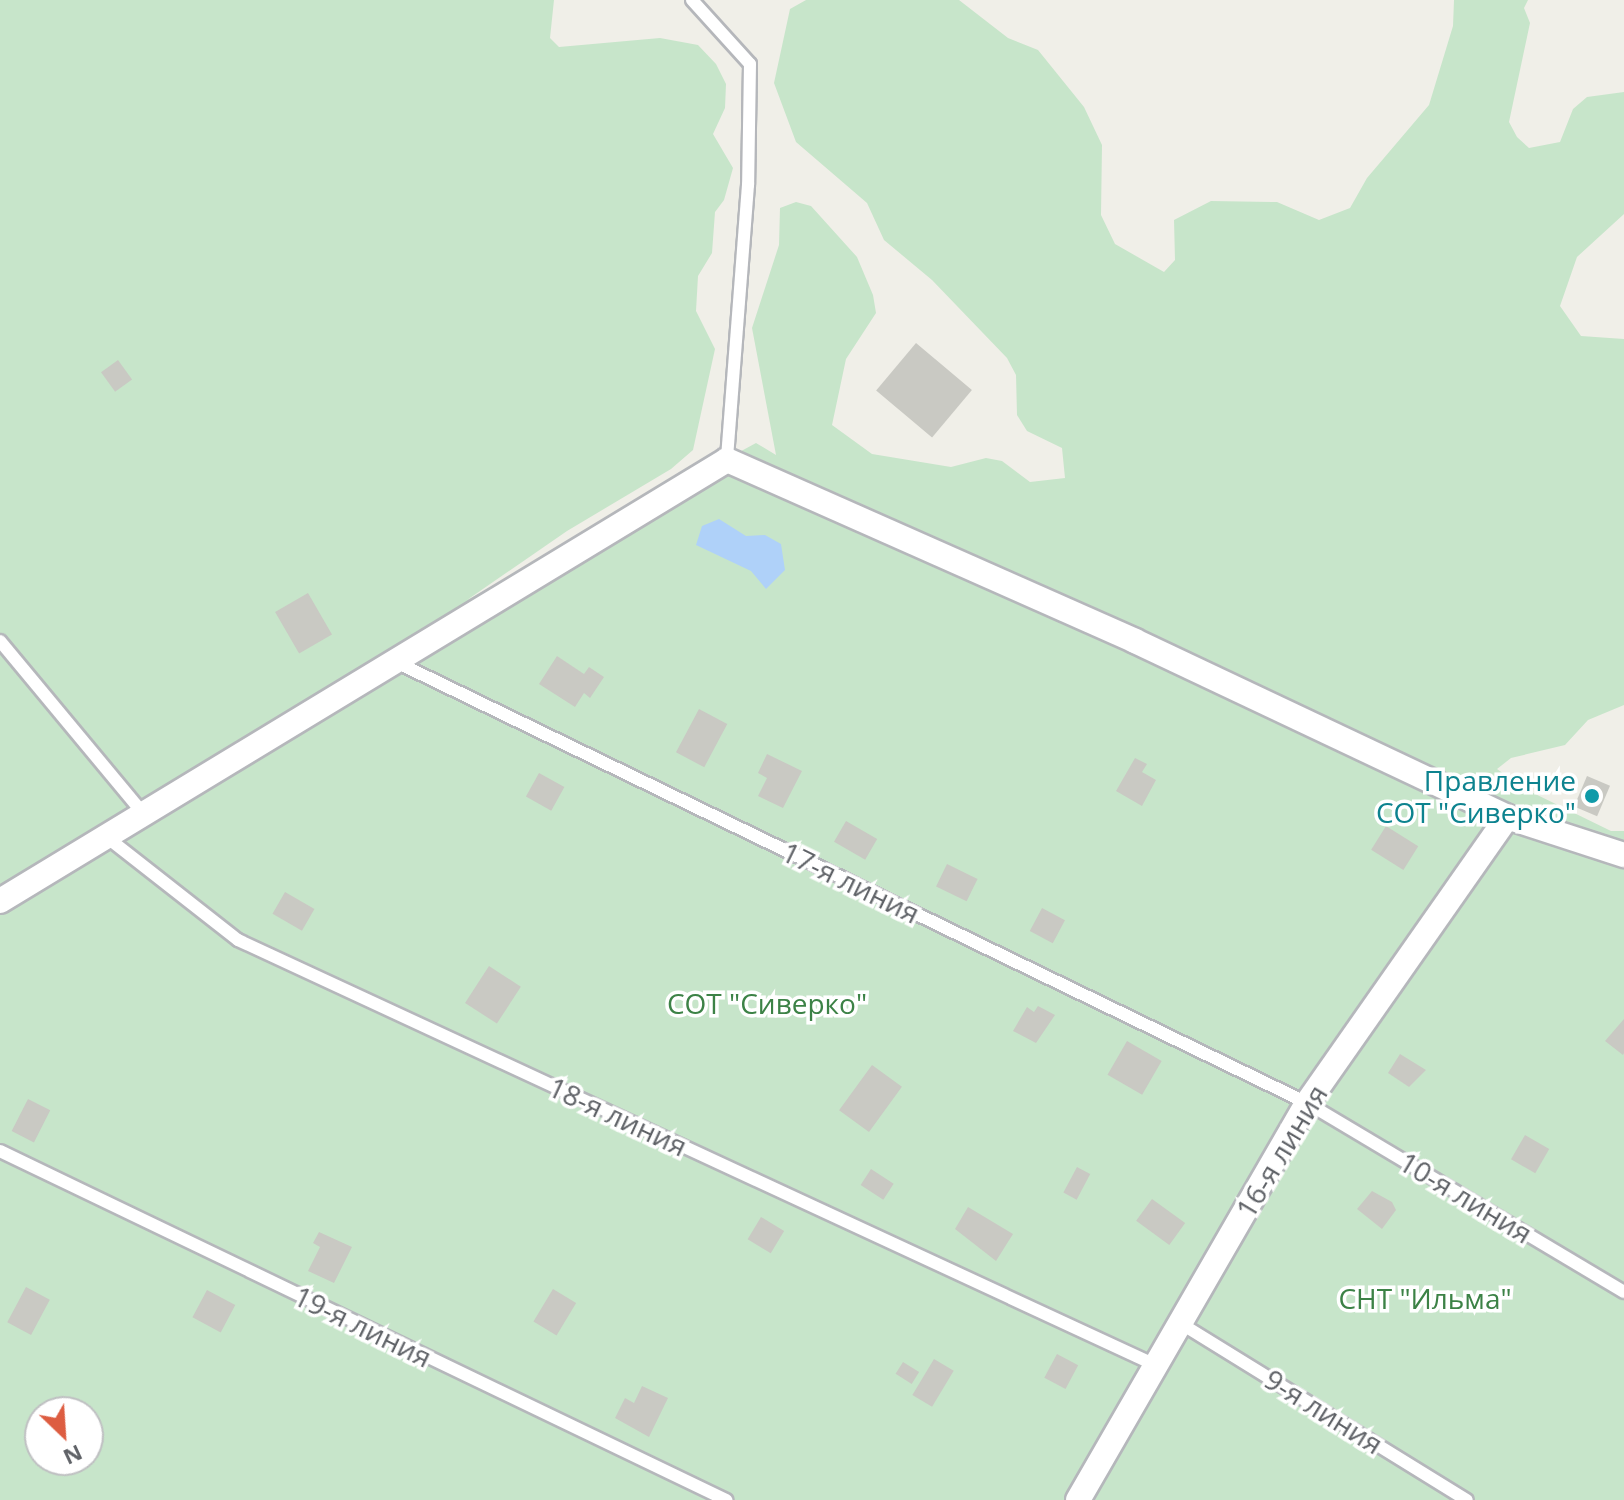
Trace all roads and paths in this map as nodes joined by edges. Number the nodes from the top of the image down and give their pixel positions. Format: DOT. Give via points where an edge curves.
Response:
graph roads {
  1 [pos="692,0"];
  2 [pos="727,460"];
  3 [pos="0,641"];
  4 [pos="394,661"];
  5 [pos="142,812"];
  6 [pos="1507,817"];
  7 [pos="104,835"];
  8 [pos="1624,855"];
  9 [pos="0,901"];
  10 [pos="1307,1103"];
  11 [pos="0,1151"];
  12 [pos="1624,1292"];
  13 [pos="1180,1323"];
  14 [pos="1153,1364"];
  15 [pos="726,1500"];
  16 [pos="1078,1500"];
  17 [pos="1467,1500"];
  1 -- 2 [label="lane" via="750,64 748,185"];
  2 -- 4 [label="street"];
  2 -- 6 [label="street" via="1135,641"];
  3 -- 5 [label="lane"];
  4 -- 5 [label="street"];
  4 -- 10 [label="lane, 17-я линия"];
  5 -- 7 [label="street"];
  6 -- 8 [label="street"];
  6 -- 10 [label="street, 16-я линия"];
  7 -- 9 [label="street"];
  7 -- 14 [label="lane, 18-я линия" via="238,940"];
  10 -- 12 [label="lane, 10-я линия"];
  10 -- 13 [label="street, 16-я линия"];
  11 -- 15 [label="lane, 19-я линия"];
  13 -- 14 [label="street, 16-я линия"];
  13 -- 17 [label="lane, 9-я линия"];
  14 -- 16 [label="street, 16-я линия"];
}
